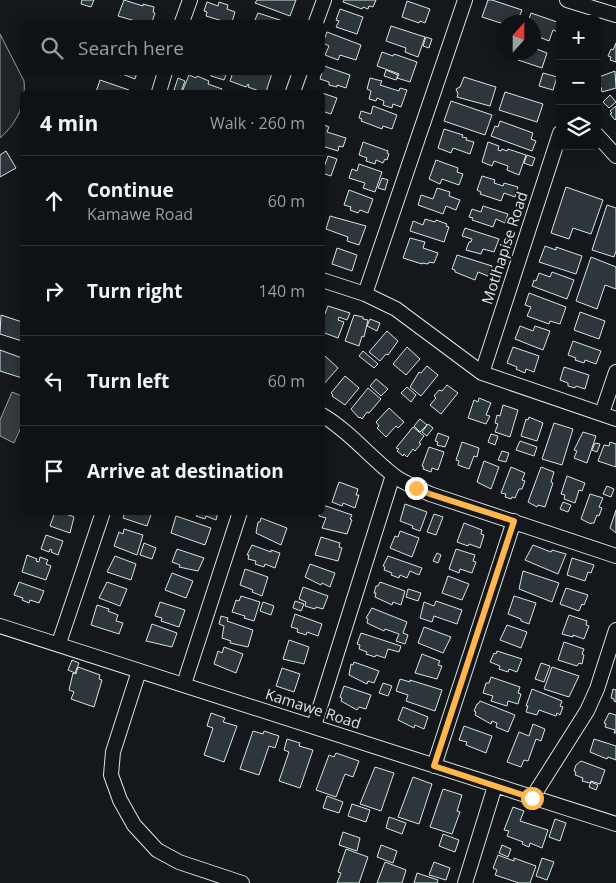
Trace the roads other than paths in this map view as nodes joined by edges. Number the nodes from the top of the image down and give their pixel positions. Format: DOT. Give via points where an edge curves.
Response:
graph roads {
  1 [pos="190,0"];
  2 [pos="324,0"];
  3 [pos="466,0"];
  4 [pos="567,0"];
  5 [pos="597,14"];
  6 [pos="616,15"];
  7 [pos="183,20"];
  8 [pos="317,20"];
  9 [pos="165,75"];
  10 [pos="299,75"];
  11 [pos="160,90"];
  12 [pos="294,90"];
  13 [pos="601,139"];
  14 [pos="556,145"];
  15 [pos="616,156"];
  16 [pos="325,281"];
  17 [pos="365,294"];
  18 [pos="616,372"];
  19 [pos="482,373"];
  20 [pos="602,413"];
  21 [pos="325,417"];
  22 [pos="616,419"];
  23 [pos="393,475"];
  24 [pos="102,515"];
  25 [pos="239,515"];
  26 [pos="514,521"];
  27 [pos="616,556"];
  28 [pos="0,626"];
  29 [pos="616,630"];
  30 [pos="59,643"];
  31 [pos="139,671"];
  32 [pos="184,684"];
  33 [pos="314,726"];
  34 [pos="434,766"];
  35 [pos="495,786"];
  36 [pos="532,798"];
  37 [pos="616,824"];
  38 [pos="242,883"];
  39 [pos="465,883"];
  1 -- 7 [label="street"];
  2 -- 8 [label="street"];
  3 -- 17 [label="street"];
  4 -- 5 [label="street"];
  5 -- 6 [label="street"];
  9 -- 11 [label="street"];
  10 -- 12 [label="street"];
  13 -- 15 [label="street"];
  14 -- 19 [label="street, Motlhapise Road"];
  16 -- 17 [label="street"];
  17 -- 19 [label="street" via="396,309"];
  18 -- 20 [label="street"];
  19 -- 20 [label="street"];
  20 -- 22 [label="street"];
  21 -- 23 [label="street"];
  23 -- 26 [label="street" via="430,494"];
  23 -- 33 [label="street"];
  24 -- 30 [label="street"];
  25 -- 32 [label="street"];
  26 -- 27 [label="street"];
  26 -- 34 [label="street"];
  28 -- 30 [label="street, Kamawe Road"];
  29 -- 36 [label="street" via="587,711"];
  30 -- 31 [label="street, Kamawe Road"];
  31 -- 32 [label="street, Kamawe Road"];
  31 -- 38 [label="street" via="113,752 111,775 120,800 134,825 157,850 178,862"];
  32 -- 33 [label="street, Kamawe Road"];
  33 -- 34 [label="street, Kamawe Road"];
  34 -- 35 [label="street, Kamawe Road"];
  35 -- 36 [label="street, Kamawe Road"];
  35 -- 39 [label="street"];
  36 -- 37 [label="street, Kamawe Road"];
}
